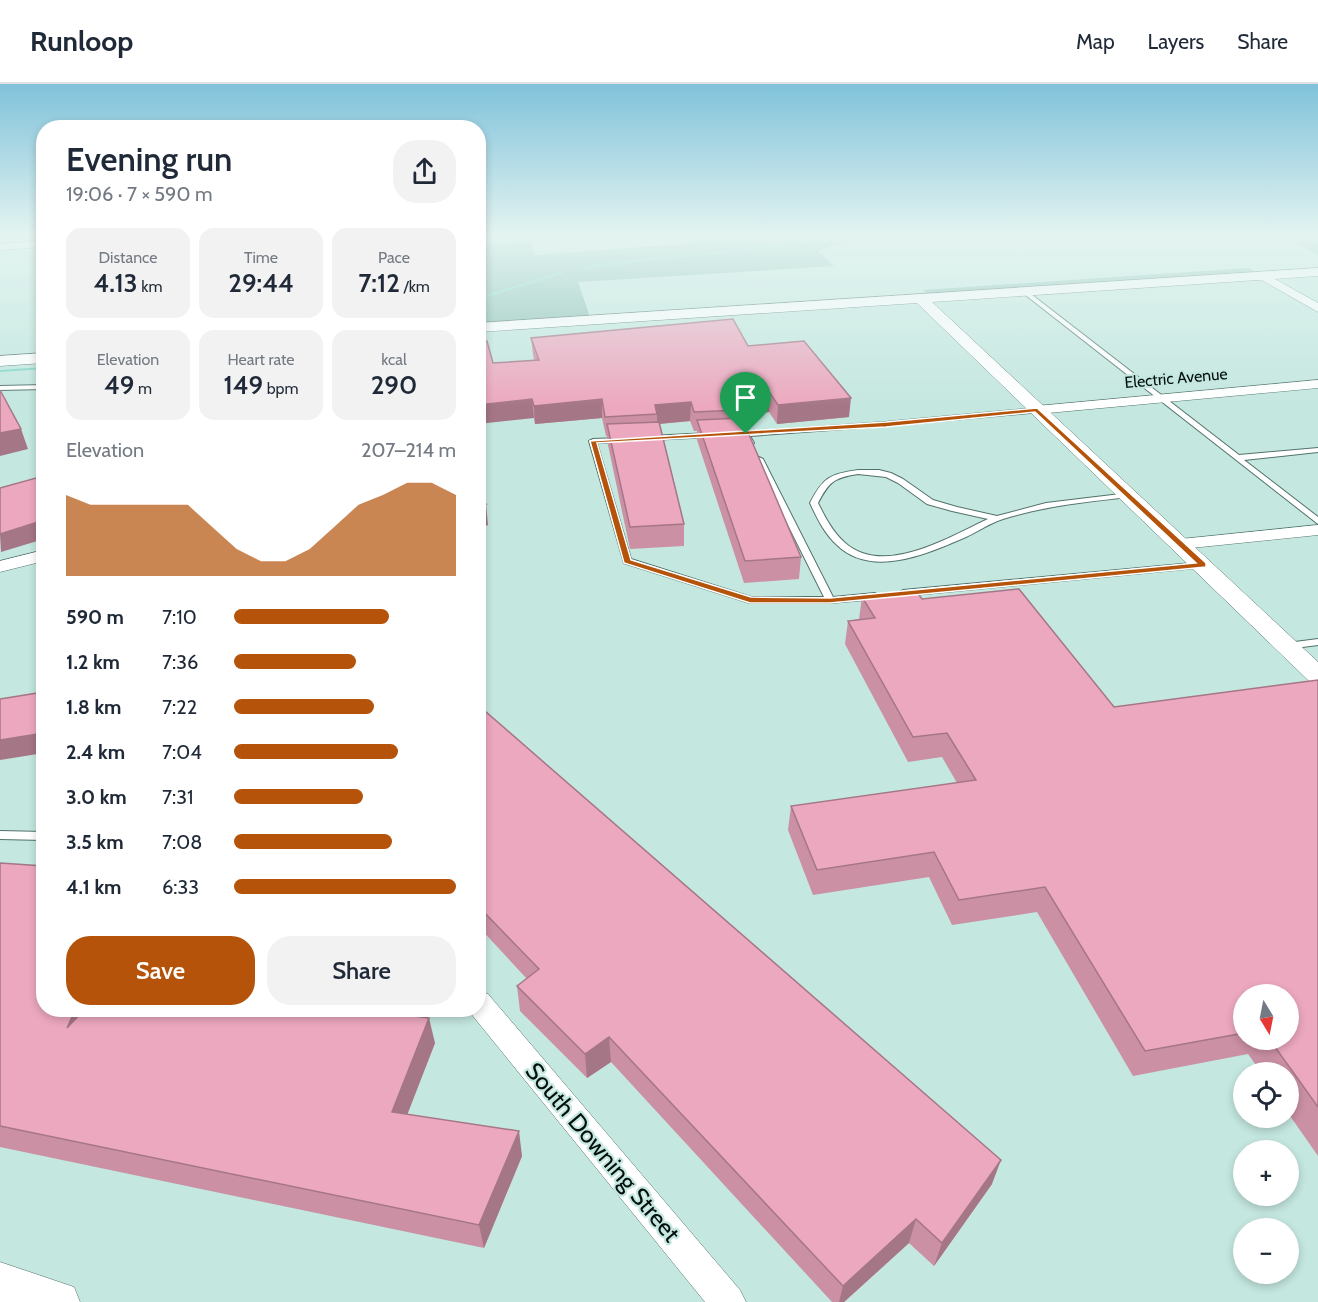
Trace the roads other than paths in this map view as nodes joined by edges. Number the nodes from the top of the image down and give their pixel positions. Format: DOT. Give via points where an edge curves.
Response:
graph roads {
  1 [pos="1025,292"];
  2 [pos="1290,292"];
  3 [pos="921,298"];
  4 [pos="1318,308"];
  5 [pos="486,327"];
  6 [pos="36,359"];
  7 [pos="0,361"];
  8 [pos="1318,384"];
  9 [pos="36,387"];
  10 [pos="0,388"];
  11 [pos="1158,397"];
  12 [pos="1037,410"];
  13 [pos="734,434"];
  14 [pos="746,434"];
  15 [pos="722,435"];
  16 [pos="628,439"];
  17 [pos="640,439"];
  18 [pos="1318,450"];
  19 [pos="1237,458"];
  20 [pos="1129,495"];
  21 [pos="997,518"];
  22 [pos="1318,521"];
  23 [pos="1318,530"];
  24 [pos="1181,544"];
  25 [pos="36,557"];
  26 [pos="1203,565"];
  27 [pos="0,567"];
  28 [pos="830,600"];
  29 [pos="1318,642"];
  30 [pos="1287,646"];
  31 [pos="1318,676"];
  32 [pos="0,835"];
  33 [pos="36,836"];
  34 [pos="486,1012"];
  35 [pos="0,1283"];
  36 [pos="59,1302"];
  37 [pos="728,1302"];
  1 -- 3 [label="street"];
  1 -- 11 [label="lane"];
  2 -- 4 [label="street"];
  3 -- 5 [label="street"];
  3 -- 12 [label="street"];
  6 -- 7 [label="street"];
  8 -- 11 [label="street, Electric Avenue"];
  9 -- 10 [label="lane"];
  11 -- 12 [label="street, Electric Avenue"];
  11 -- 19 [label="lane"];
  12 -- 14 [label="lane"];
  12 -- 20 [label="street"];
  13 -- 14 [label="lane"];
  14 -- 28 [label="lane"];
  15 -- 17 [label="lane"];
  16 -- 28 [label="lane" via="593,441 627,561 750,600"];
  18 -- 19 [label="lane"];
  19 -- 22 [label="lane"];
  20 -- 21 [label="lane"];
  20 -- 24 [label="street"];
  21 -- 21 [label="lane" via="917,554 896,560 878,559 854,554 843,547 814,503 823,485 839,477 879,472 894,477 927,501"];
  23 -- 24 [label="street"];
  24 -- 26 [label="street"];
  25 -- 27 [label="street"];
  26 -- 28 [label="lane"];
  26 -- 30 [label="street"];
  29 -- 30 [label="lane"];
  30 -- 31 [label="street"];
  32 -- 33 [label="lane"];
  34 -- 37 [label="street, South Downing Street"];
  35 -- 36 [label="street"];
}
